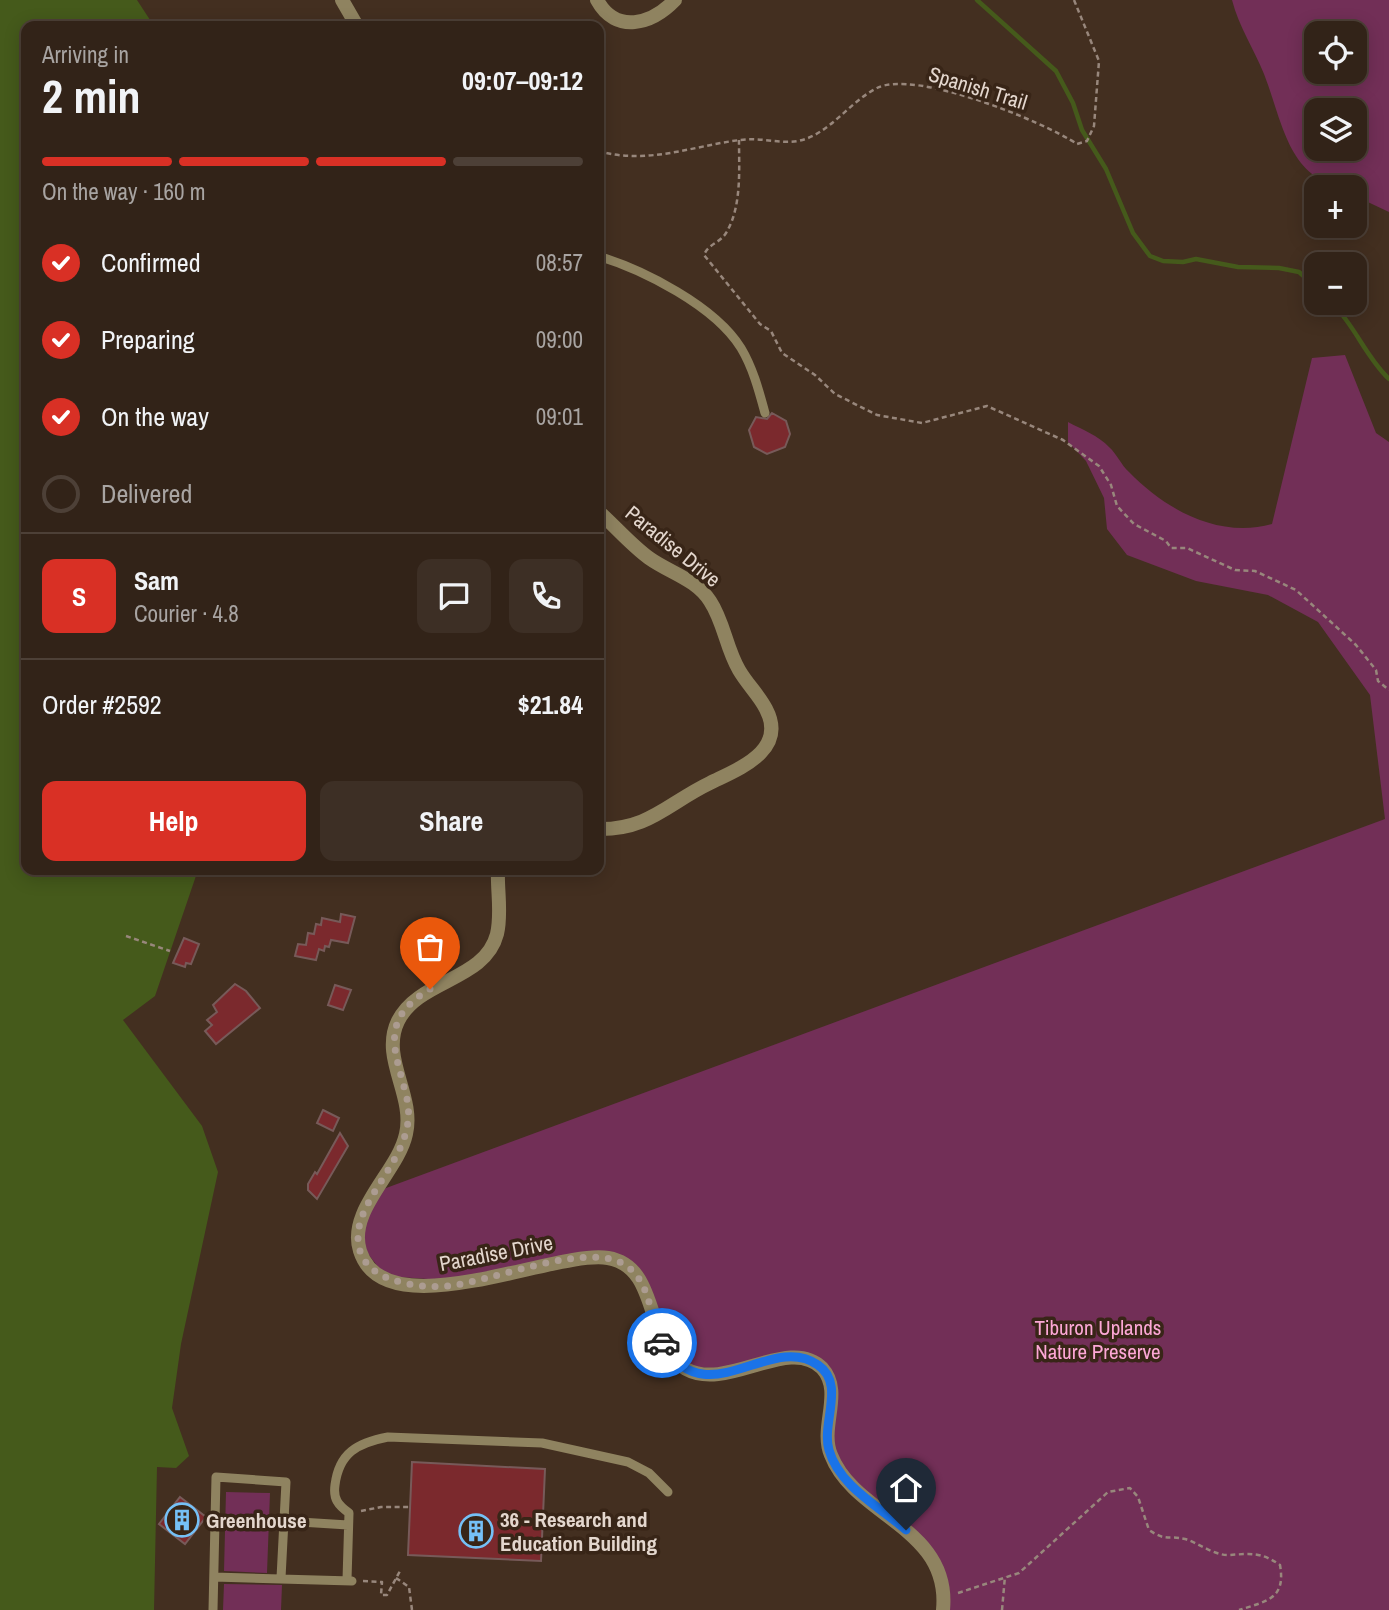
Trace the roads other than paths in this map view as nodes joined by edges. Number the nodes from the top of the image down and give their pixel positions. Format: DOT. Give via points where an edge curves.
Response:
graph roads {
  1 [pos="342,0"];
  2 [pos="597,0"];
  3 [pos="675,0"];
  4 [pos="354,21"];
  5 [pos="604,258"];
  6 [pos="765,413"];
  7 [pos="604,516"];
  8 [pos="604,828"];
  9 [pos="498,875"];
  10 [pos="668,1492"];
  11 [pos="284,1521"];
  12 [pos="348,1525"];
  13 [pos="214,1577"];
  14 [pos="281,1578"];
  15 [pos="944,1604"];
  16 [pos="213,1610"];
  1 -- 4 [label="street"];
  2 -- 3 [label="street" via="612,18 637,23 657,16"];
  5 -- 6 [label="lane" via="632,267 724,326 754,375"];
  7 -- 8 [label="street, Paradise Drive" via="646,555 706,595 719,616 735,663 768,714 771,727 766,747 746,766 642,823"];
  9 -- 15 [label="street, Paradise Drive" via="498,924 492,946 477,964 415,1000 395,1029 394,1055 407,1101 408,1126 399,1155 362,1218 359,1242 366,1263 394,1280 435,1287 584,1258 612,1259 636,1276 662,1342 684,1367 717,1375 783,1359 817,1364 832,1388 826,1437 832,1459 855,1488 925,1549 937,1569"];
  10 -- 12 [label="lane" via="649,1473 628,1462 542,1443 388,1437 368,1441 347,1454 337,1468 334,1494 338,1505 349,1513"];
  11 -- 12 [label="lane"];
  11 -- 13 [label="lane" via="286,1482 216,1477"];
  11 -- 14 [label="lane"];
  12 -- 14 [label="lane" via="350,1581"];
  13 -- 14 [label="lane"];
  13 -- 16 [label="lane"];
}
